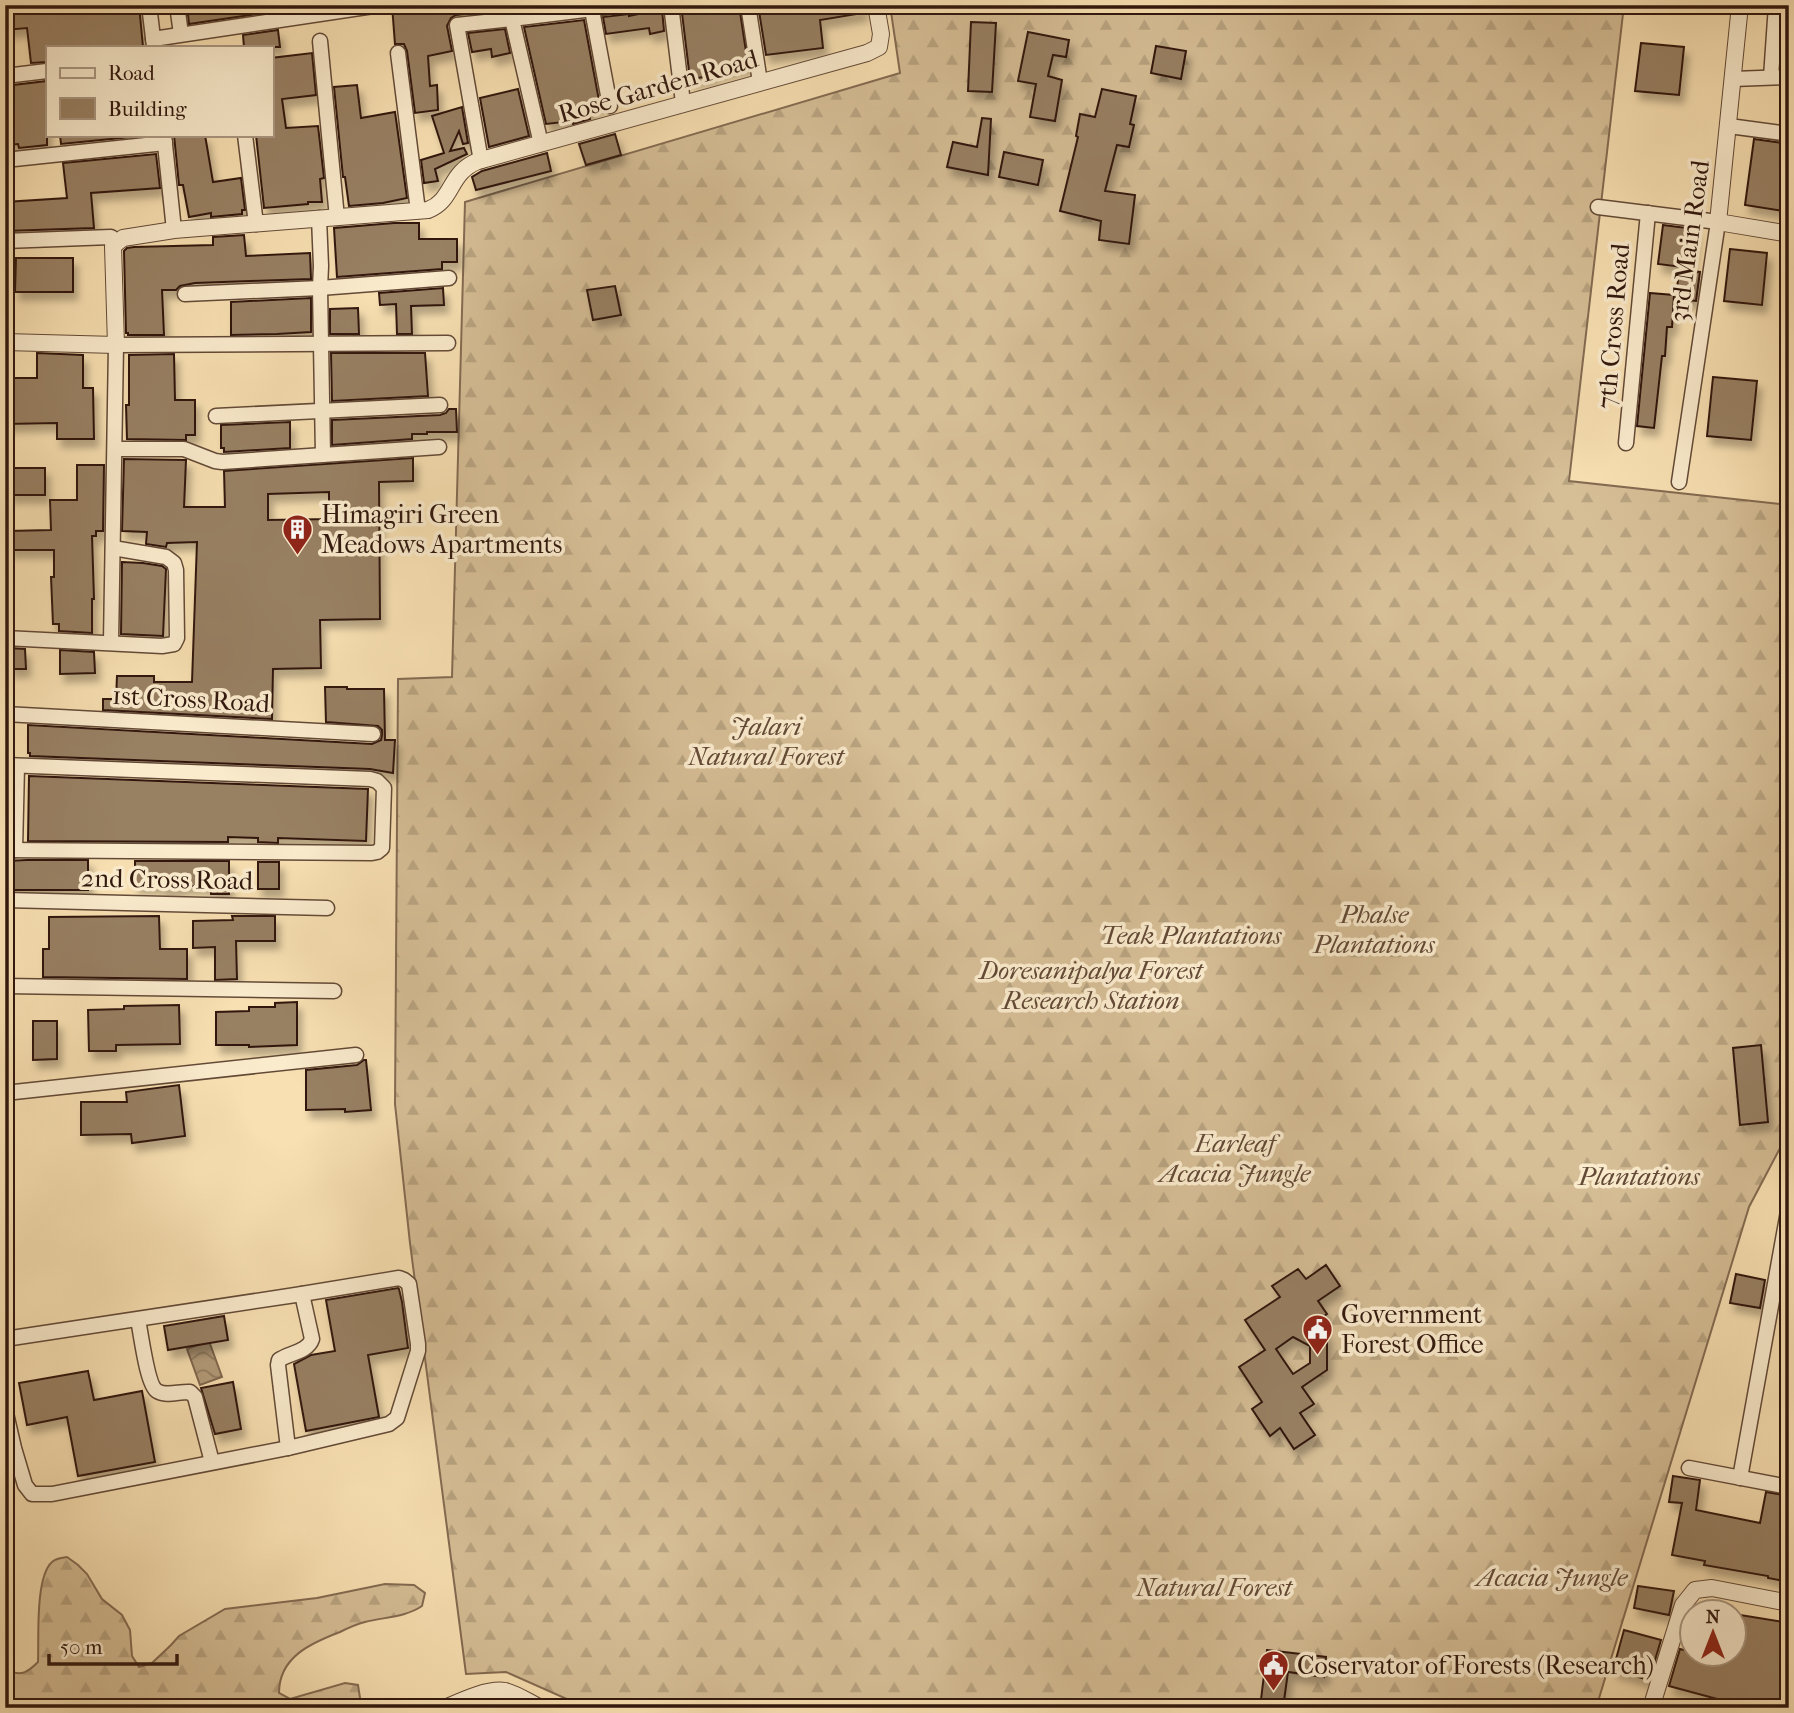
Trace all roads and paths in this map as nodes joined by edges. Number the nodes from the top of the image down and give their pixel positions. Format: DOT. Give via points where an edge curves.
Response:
graph roads {
  1 [pos="149,5"];
  2 [pos="177,5"];
  3 [pos="380,5"];
  4 [pos="625,5"];
  5 [pos="671,5"];
  6 [pos="748,5"];
  7 [pos="876,5"];
  8 [pos="1740,5"];
  9 [pos="1776,5"];
  10 [pos="592,9"];
  11 [pos="512,19"];
  12 [pos="181,34"];
  13 [pos="320,41"];
  14 [pos="154,43"];
  15 [pos="398,53"];
  16 [pos="46,71"];
  17 [pos="5,76"];
  18 [pos="1771,77"];
  19 [pos="1789,77"];
  20 [pos="1733,79"];
  21 [pos="760,82"];
  22 [pos="683,103"];
  23 [pos="610,106"];
  24 [pos="1729,126"];
  25 [pos="1789,134"];
  26 [pos="245,136"];
  27 [pos="164,139"];
  28 [pos="541,144"];
  29 [pos="5,160"];
  30 [pos="481,161"];
  31 [pos="1598,206"];
  32 [pos="423,210"];
  33 [pos="1648,213"];
  34 [pos="319,218"];
  35 [pos="337,218"];
  36 [pos="1718,222"];
  37 [pos="256,224"];
  38 [pos="174,230"];
  39 [pos="1789,234"];
  40 [pos="5,241"];
  41 [pos="117,242"];
  42 [pos="449,278"];
  43 [pos="320,288"];
  44 [pos="185,294"];
  45 [pos="5,342"];
  46 [pos="448,343"];
  47 [pos="320,344"];
  48 [pos="116,345"];
  49 [pos="440,405"];
  50 [pos="322,411"];
  51 [pos="216,416"];
  52 [pos="1626,443"];
  53 [pos="439,447"];
  54 [pos="115,449"];
  55 [pos="323,455"];
  56 [pos="1679,482"];
  57 [pos="113,548"];
  58 [pos="5,638"];
  59 [pos="111,642"];
  60 [pos="5,714"];
  61 [pos="373,734"];
  62 [pos="11,765"];
  63 [pos="10,850"];
  64 [pos="5,900"];
  65 [pos="327,908"];
  66 [pos="5,986"];
  67 [pos="334,991"];
  68 [pos="356,1055"];
  69 [pos="5,1093"];
  70 [pos="1788,1212"];
  71 [pos="302,1294"];
  72 [pos="138,1320"];
  73 [pos="5,1339"];
  74 [pos="5,1409"];
  75 [pos="288,1448"];
  76 [pos="10,1449"];
  77 [pos="212,1462"];
  78 [pos="1689,1468"];
  79 [pos="1740,1478"];
  80 [pos="1789,1487"];
  81 [pos="1789,1603"];
  82 [pos="445,1708"];
  83 [pos="541,1708"];
  84 [pos="1651,1708"];
  1 -- 14 [label="street"];
  2 -- 12 [label="street"];
  3 -- 12 [label="street"];
  4 -- 10 [label="street"];
  5 -- 22 [label="street"];
  6 -- 21 [label="street"];
  7 -- 21 [label="street, Rose Garden Road" via="880,47"];
  8 -- 20 [label="street, 3rd Main Road"];
  9 -- 18 [label="street"];
  10 -- 11 [label="street"];
  10 -- 23 [label="street"];
  11 -- 28 [label="street"];
  11 -- 30 [label="street" via="457,25"];
  12 -- 14 [label="street"];
  13 -- 35 [label="street"];
  15 -- 32 [label="street"];
  16 -- 17 [label="street"];
  18 -- 19 [label="street"];
  18 -- 20 [label="street"];
  20 -- 24 [label="street, 3rd Main Road"];
  21 -- 22 [label="street, Rose Garden Road"];
  22 -- 28 [label="street, Rose Garden Road"];
  24 -- 25 [label="street"];
  24 -- 36 [label="street, 3rd Main Road"];
  26 -- 37 [label="street"];
  27 -- 29 [label="street"];
  27 -- 38 [label="street"];
  28 -- 30 [label="street, Rose Garden Road"];
  30 -- 32 [label="street, Rose Garden Road" via="467,165 442,202"];
  31 -- 33 [label="street"];
  32 -- 35 [label="street"];
  33 -- 36 [label="street"];
  33 -- 52 [label="street, 7th Cross Road"];
  34 -- 35 [label="street"];
  34 -- 37 [label="street"];
  34 -- 43 [label="street"];
  36 -- 39 [label="street"];
  36 -- 56 [label="street, 3rd Main Road"];
  37 -- 38 [label="street"];
  38 -- 41 [label="street"];
  40 -- 41 [label="street" via="111,237"];
  41 -- 48 [label="street" via="113,246"];
  42 -- 43 [label="street"];
  43 -- 44 [label="street"];
  43 -- 47 [label="street"];
  45 -- 48 [label="street"];
  46 -- 47 [label="street"];
  47 -- 48 [label="street"];
  47 -- 50 [label="street"];
  48 -- 54 [label="street"];
  49 -- 50 [label="street"];
  50 -- 51 [label="street"];
  50 -- 55 [label="street"];
  53 -- 55 [label="street"];
  54 -- 55 [label="street" via="184,449 222,462"];
  54 -- 57 [label="street"];
  57 -- 59 [label="street"];
  57 -- 59 [label="street" via="166,556 174,563 177,638 174,644 162,646"];
  58 -- 59 [label="street"];
  60 -- 61 [label="street, 1st Cross Road"];
  62 -- 63 [label="street"];
  62 -- 63 [label="street" via="370,779 384,788 382,848 372,853"];
  64 -- 65 [label="street, 2nd Cross Road"];
  66 -- 67 [label="street"];
  68 -- 69 [label="street"];
  70 -- 79 [label="street"];
  71 -- 72 [label="street"];
  71 -- 75 [label="street" via="311,1344 282,1357 278,1366"];
  71 -- 75 [label="street" via="404,1280 409,1284 418,1351 397,1418 389,1424"];
  72 -- 73 [label="street"];
  72 -- 77 [label="street" via="150,1383 158,1392 190,1392 195,1398"];
  74 -- 76 [label="street"];
  75 -- 77 [label="street"];
  76 -- 77 [label="street" via="32,1494 52,1494"];
  78 -- 79 [label="street"];
  79 -- 80 [label="street"];
  81 -- 84 [label="street" via="1712,1588 1695,1590 1683,1605"];
  82 -- 83 [label="street" via="493,1691 504,1691"];
}
